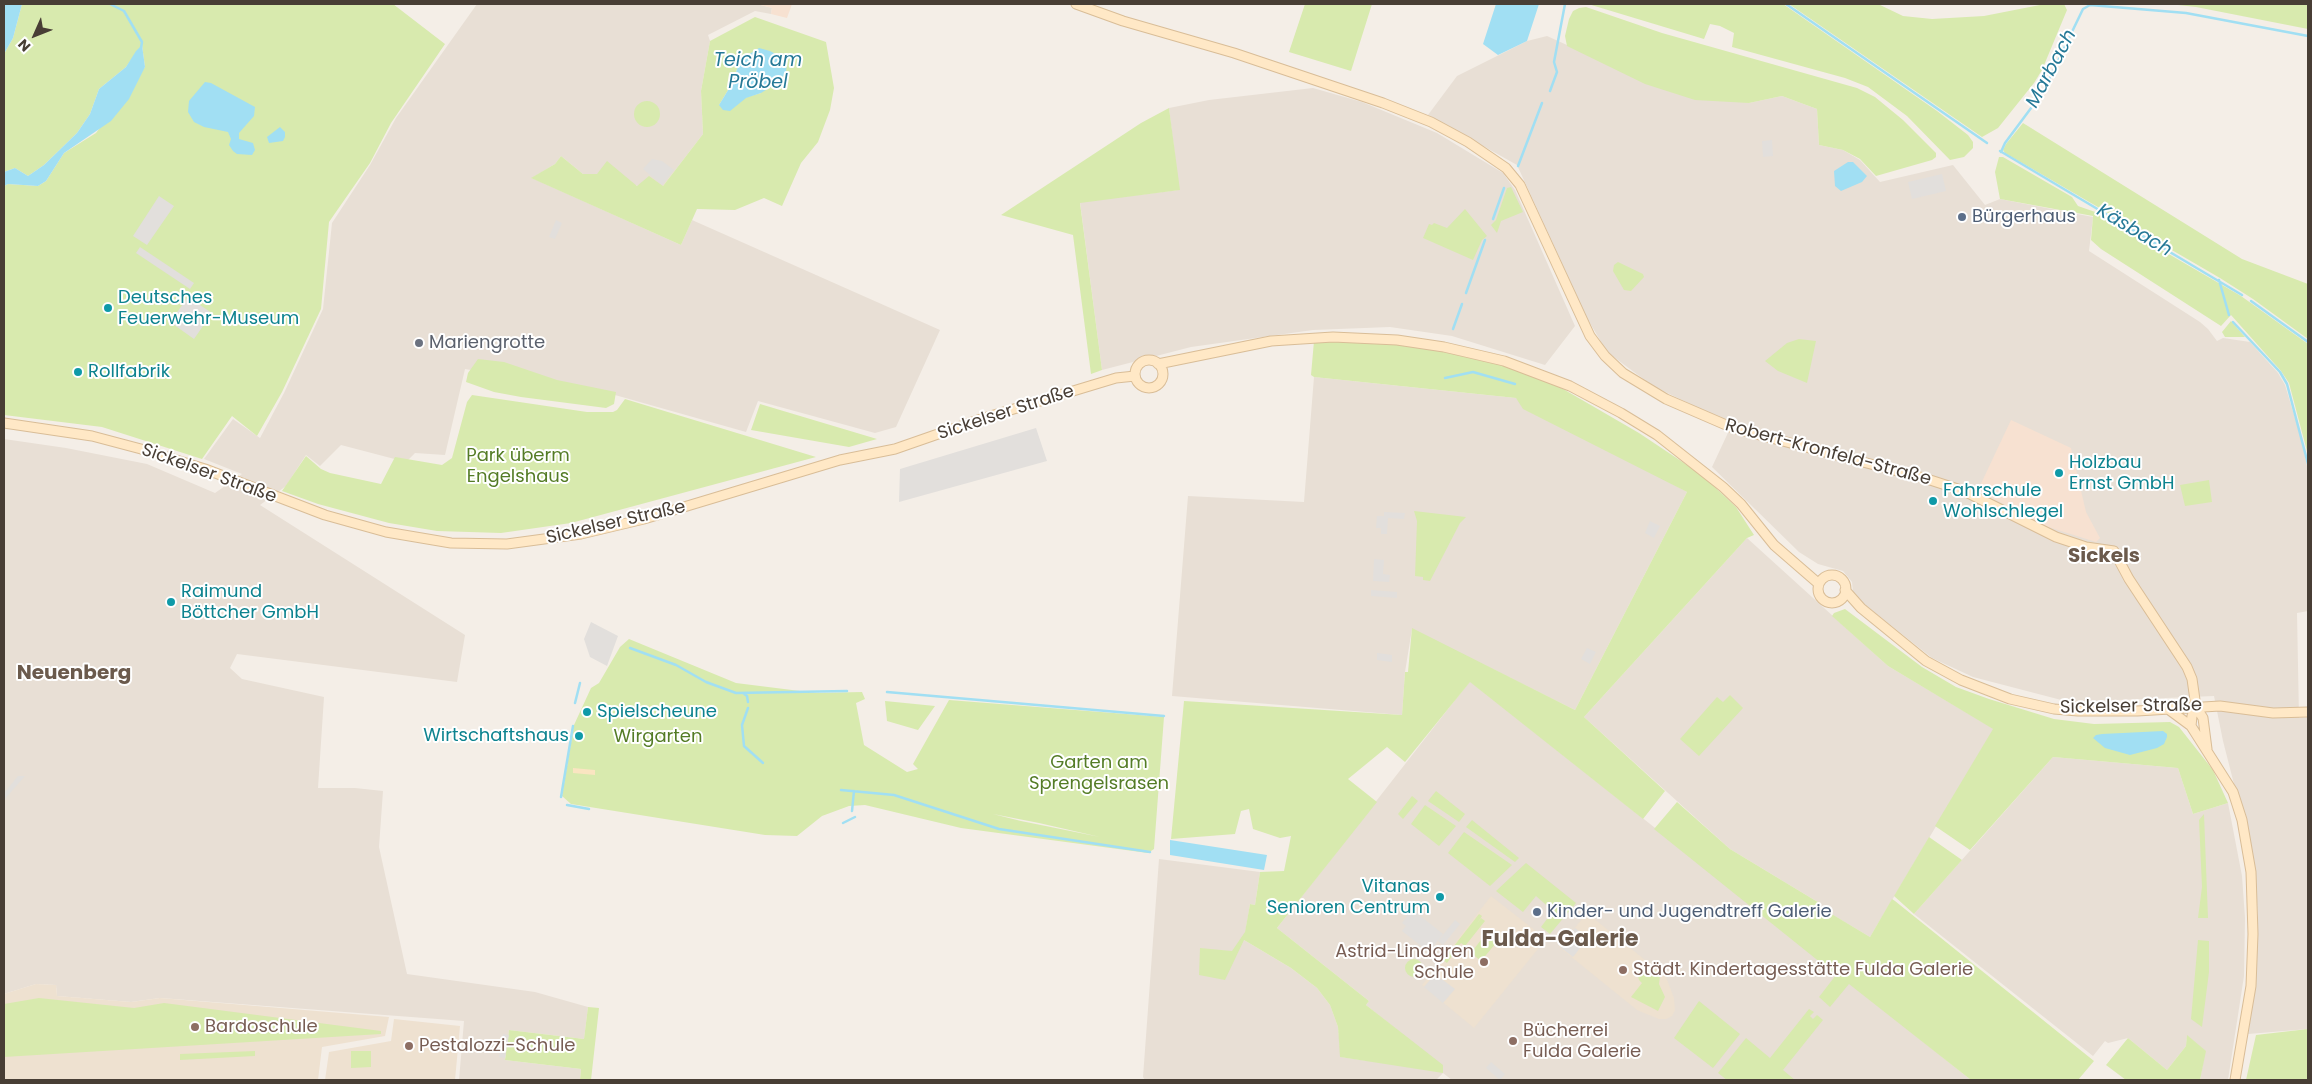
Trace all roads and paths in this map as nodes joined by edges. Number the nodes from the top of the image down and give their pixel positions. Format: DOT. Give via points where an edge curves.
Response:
graph roads {
  1 [pos="1076,4"];
  2 [pos="1184,359"];
  3 [pos="1158,364"];
  4 [pos="1135,376"];
  5 [pos="1162,376"];
  6 [pos="5,423"];
  7 [pos="1821,581"];
  8 [pos="1845,590"];
  9 [pos="1836,602"];
  10 [pos="1861,608"];
  11 [pos="2196,707"];
  12 [pos="2168,709"];
  13 [pos="2308,712"];
  14 [pos="2192,726"];
  15 [pos="2207,749"];
  16 [pos="2235,1080"];
  1 -- 11 [label="main road, Robert-Kronfeld-Straße" via="1234,53 1406,112 1468,142 1514,176 1590,336 1623,373 1691,411 1733,428 1964,490 2056,537 2086,547 2114,551 2187,667"];
  2 -- 3 [label="main road"];
  2 -- 5 [label="main road"];
  2 -- 7 [label="main road" via="1271,341 1366,337 1444,347 1512,364 1593,397 1657,435 1728,491 1774,545 1802,570"];
  3 -- 4 [label="main road" via="1149,360 1141,363"];
  3 -- 5 [label="main road"];
  4 -- 5 [label="main road" via="1141,385 1149,388 1156,386"];
  4 -- 6 [label="main road, Sickelser Straße" via="1116,378 903,446 840,460 644,519 546,540 490,544 431,541 365,527 173,458 92,436"];
  7 -- 8 [label="main road" via="1832,575 1838,577 1843,581"];
  7 -- 9 [label="main road" via="1819,593 1824,600"];
  8 -- 9 [label="main road"];
  8 -- 10 [label="main road, Sickelser Straße"];
  9 -- 10 [label="main road, Sickelser Straße"];
  10 -- 12 [label="main road, Sickelser Straße" via="1926,661 1985,690 2054,709 2099,712"];
  11 -- 12 [label="main road, Sickelser Straße"];
  11 -- 13 [label="main road, Sickelser Straße" via="2220,706 2273,713"];
  11 -- 14 [label="main road"];
  11 -- 15 [label="main road" via="2203,718"];
  12 -- 14 [label="main road"];
  14 -- 15 [label="main road"];
  15 -- 16 [label="main road" via="2237,802 2252,885 2251,986"];
}
